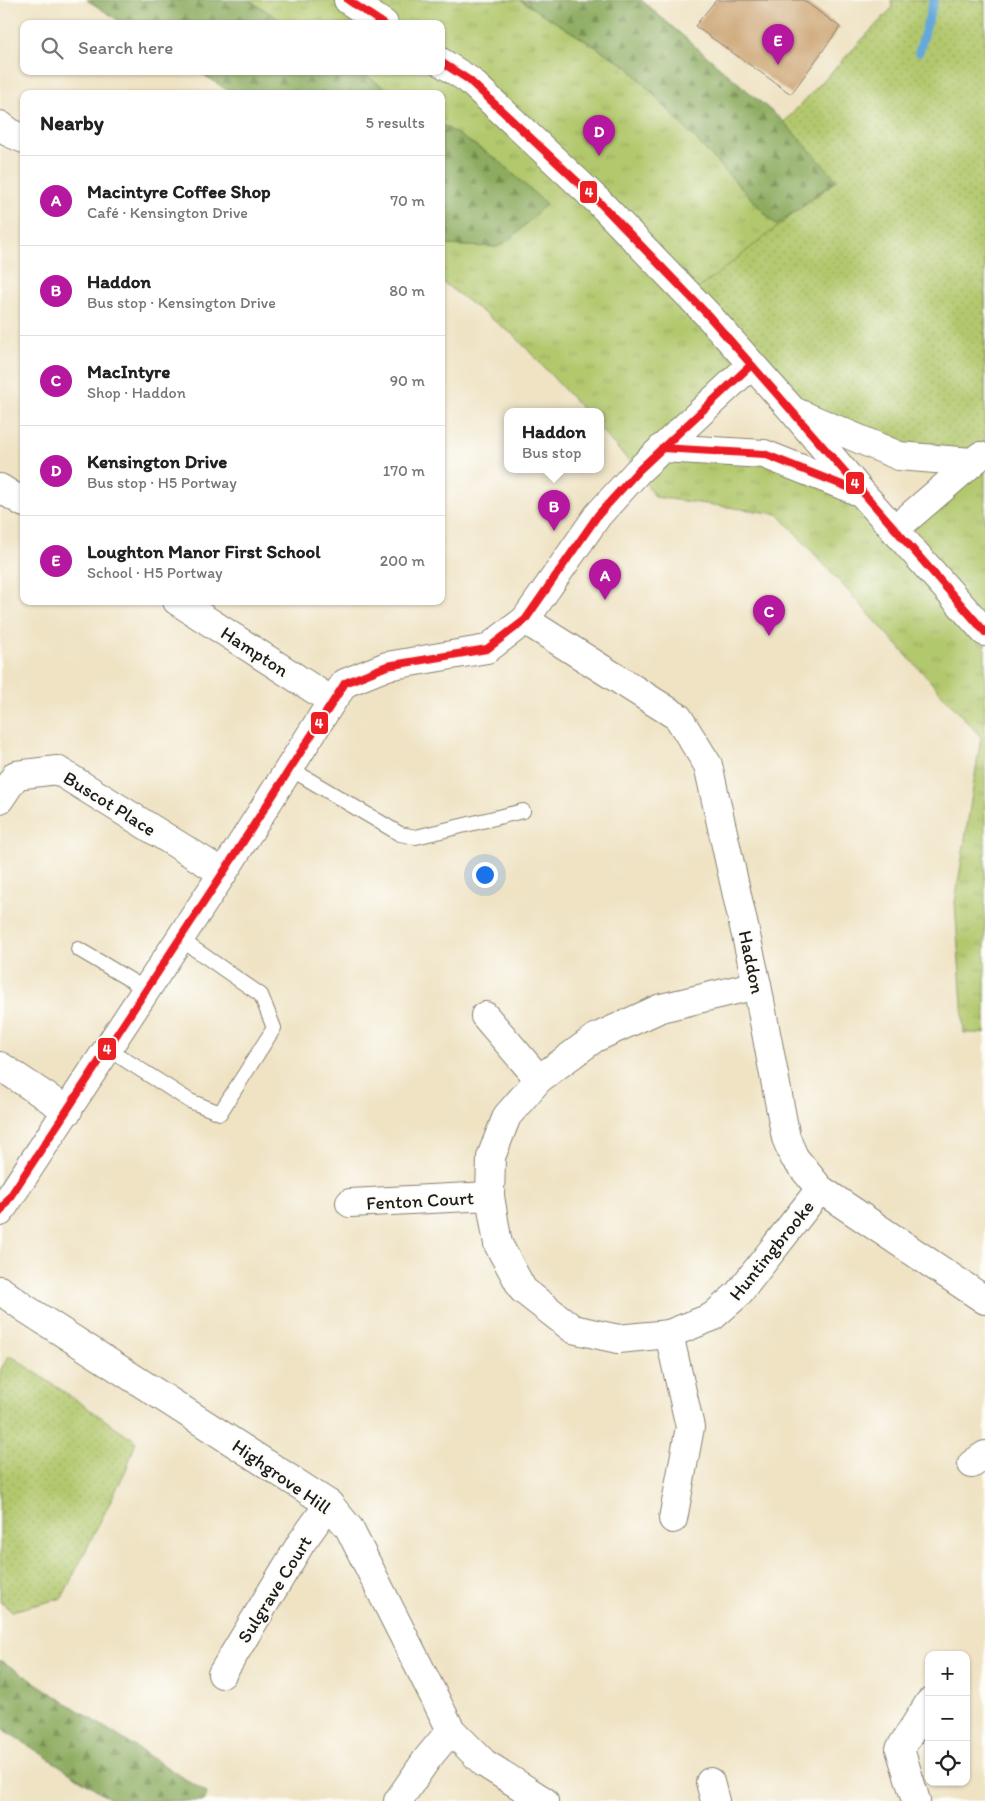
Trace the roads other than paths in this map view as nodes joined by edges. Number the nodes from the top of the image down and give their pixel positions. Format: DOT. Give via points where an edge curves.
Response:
graph roads {
  1 [pos="348,0"];
  2 [pos="378,20"];
  3 [pos="445,65"];
  4 [pos="0,125"];
  5 [pos="20,137"];
  6 [pos="751,365"];
  7 [pos="793,411"];
  8 [pos="662,448"];
  9 [pos="978,457"];
  10 [pos="0,488"];
  11 [pos="861,492"];
  12 [pos="20,500"];
  13 [pos="894,530"];
  14 [pos="183,605"];
  15 [pos="525,620"];
  16 [pos="985,632"];
  17 [pos="332,701"];
  18 [pos="290,768"];
  19 [pos="0,799"];
  20 [pos="523,811"];
  21 [pos="223,873"];
  22 [pos="180,939"];
  23 [pos="78,949"];
  24 [pos="757,985"];
  25 [pos="146,990"];
  26 [pos="485,1016"];
  27 [pos="108,1049"];
  28 [pos="0,1066"];
  29 [pos="539,1079"];
  30 [pos="68,1111"];
  31 [pos="820,1189"];
  32 [pos="490,1196"];
  33 [pos="350,1204"];
  34 [pos="0,1212"];
  35 [pos="0,1290"];
  36 [pos="985,1300"];
  37 [pos="669,1334"];
  38 [pos="329,1504"];
  39 [pos="674,1519"];
  40 [pos="222,1674"];
  41 [pos="925,1709"];
  42 [pos="451,1730"];
  43 [pos="398,1801"];
  44 [pos="544,1801"];
  45 [pos="916,1801"];
  1 -- 2 [label="street"];
  3 -- 6 [label="street" via="469,80 600,203 707,314"];
  4 -- 5 [label="street"];
  6 -- 7 [label="street"];
  6 -- 8 [label="street"];
  7 -- 9 [label="street" via="899,456"];
  7 -- 11 [label="street"];
  8 -- 11 [label="street" via="764,454"];
  8 -- 15 [label="street" via="598,515"];
  9 -- 13 [label="street"];
  10 -- 12 [label="street"];
  11 -- 13 [label="street"];
  13 -- 16 [label="street"];
  14 -- 17 [label="street, Hampton"];
  15 -- 17 [label="street" via="486,649 387,666 345,683"];
  15 -- 24 [label="street, Haddon" via="678,717 708,765"];
  17 -- 18 [label="street"];
  18 -- 20 [label="lane" via="400,834 416,837"];
  18 -- 21 [label="street"];
  19 -- 21 [label="street, Buscot Place" via="16,775 57,770"];
  21 -- 22 [label="street"];
  22 -- 25 [label="street"];
  22 -- 27 [label="lane" via="261,995 274,1028 220,1113 190,1102"];
  23 -- 25 [label="lane"];
  24 -- 29 [label="street, Huntingbrooke" via="660,1008 595,1038"];
  24 -- 31 [label="street, Haddon" via="786,1138 794,1157"];
  25 -- 27 [label="street"];
  26 -- 29 [label="street"];
  27 -- 30 [label="street"];
  28 -- 30 [label="street"];
  29 -- 32 [label="street, Huntingbrooke" via="507,1116 491,1157"];
  30 -- 34 [label="street"];
  31 -- 36 [label="street, Haddon"];
  31 -- 37 [label="street, Huntingbrooke" via="738,1294 712,1317"];
  32 -- 33 [label="street, Fenton Court"];
  32 -- 37 [label="street, Huntingbrooke" via="498,1244 523,1290 573,1329 618,1339"];
  35 -- 38 [label="street, Highgrove Hill"];
  37 -- 39 [label="street" via="690,1427"];
  38 -- 40 [label="street, Sulgrave Court" via="301,1543"];
  38 -- 42 [label="street, Highgrove Hill" via="348,1528"];
  41 -- 45 [label="street" via="900,1749"];
  42 -- 43 [label="street"];
  42 -- 44 [label="street, Highgrove Hill" via="484,1763"];
}
